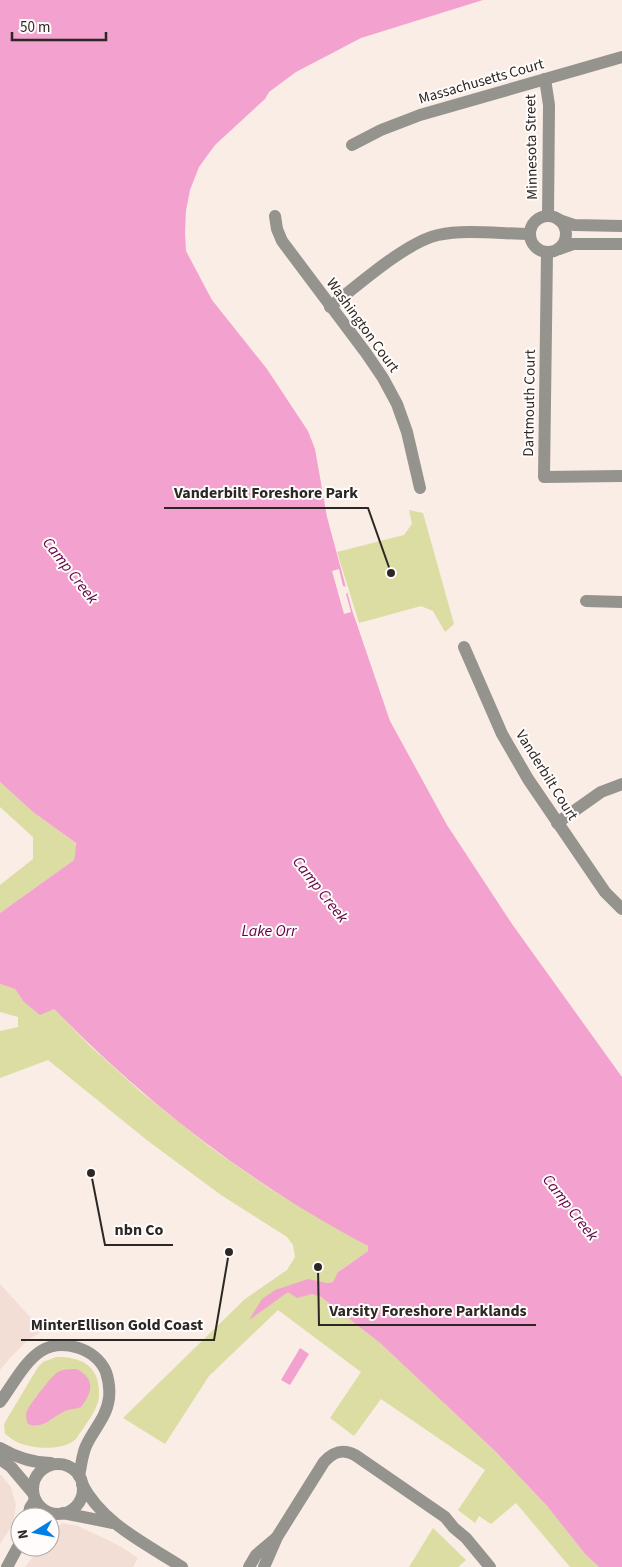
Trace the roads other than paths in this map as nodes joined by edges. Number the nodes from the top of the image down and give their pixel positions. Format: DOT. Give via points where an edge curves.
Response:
graph roads {
  1 [pos="622,57"];
  2 [pos="545,79"];
  3 [pos="352,145"];
  4 [pos="275,216"];
  5 [pos="553,218"];
  6 [pos="622,226"];
  7 [pos="530,234"];
  8 [pos="622,244"];
  9 [pos="553,251"];
  10 [pos="330,307"];
  11 [pos="622,476"];
  12 [pos="420,488"];
  13 [pos="586,602"];
  14 [pos="622,602"];
  15 [pos="464,647"];
  16 [pos="622,784"];
  17 [pos="557,823"];
  18 [pos="622,909"];
  19 [pos="0,1402"];
  20 [pos="85,1447"];
  21 [pos="0,1448"];
  22 [pos="0,1459"];
  23 [pos="58,1464"];
  24 [pos="80,1480"];
  25 [pos="34,1496"];
  26 [pos="30,1507"];
  27 [pos="42,1507"];
  28 [pos="60,1514"];
  29 [pos="60,1516"];
  30 [pos="113,1523"];
  31 [pos="277,1537"];
  32 [pos="182,1567"];
  33 [pos="249,1567"];
  34 [pos="264,1567"];
  35 [pos="490,1567"];
  1 -- 2 [label="street, Massachusetts Court"];
  2 -- 3 [label="street, Massachusetts Court" via="420,115"];
  2 -- 5 [label="street, Minnesota Street" via="550,105"];
  4 -- 10 [label="street, Washington Court" via="282,241"];
  5 -- 6 [label="street" via="574,225"];
  5 -- 7 [label="street" via="537,220"];
  5 -- 9 [label="street" via="563,224 566,234 565,240"];
  7 -- 9 [label="street" via="537,249"];
  7 -- 10 [label="street" via="449,234 422,240"];
  8 -- 9 [label="street" via="573,244"];
  9 -- 11 [label="street, Dartmouth Court" via="544,477"];
  10 -- 12 [label="street, Washington Court" via="366,352 397,404"];
  13 -- 14 [label="street"];
  15 -- 17 [label="street, Vanderbilt Court" via="502,734"];
  16 -- 17 [label="street" via="601,792"];
  17 -- 18 [label="street, Vanderbilt Court" via="605,892"];
  19 -- 20 [label="street" via="26,1365 42,1350 65,1345 89,1353 105,1370 109,1401 102,1420"];
  20 -- 23 [label="street"];
  20 -- 24 [label="street"];
  21 -- 23 [label="street" via="35,1463"];
  22 -- 25 [label="street" via="11,1467"];
  23 -- 24 [label="street" via="68,1466"];
  23 -- 25 [label="street" via="40,1471 33,1485"];
  24 -- 28 [label="street" via="80,1498 76,1505"];
  24 -- 30 [label="street" via="89,1497"];
  25 -- 26 [label="street"];
  25 -- 27 [label="street"];
  29 -- 30 [label="street" via="76,1514"];
  30 -- 32 [label="street"];
  31 -- 33 [label="street" via="256,1555"];
  31 -- 34 [label="street"];
  31 -- 35 [label="street" via="324,1462 332,1454 343,1451 355,1455 445,1517"];
}
